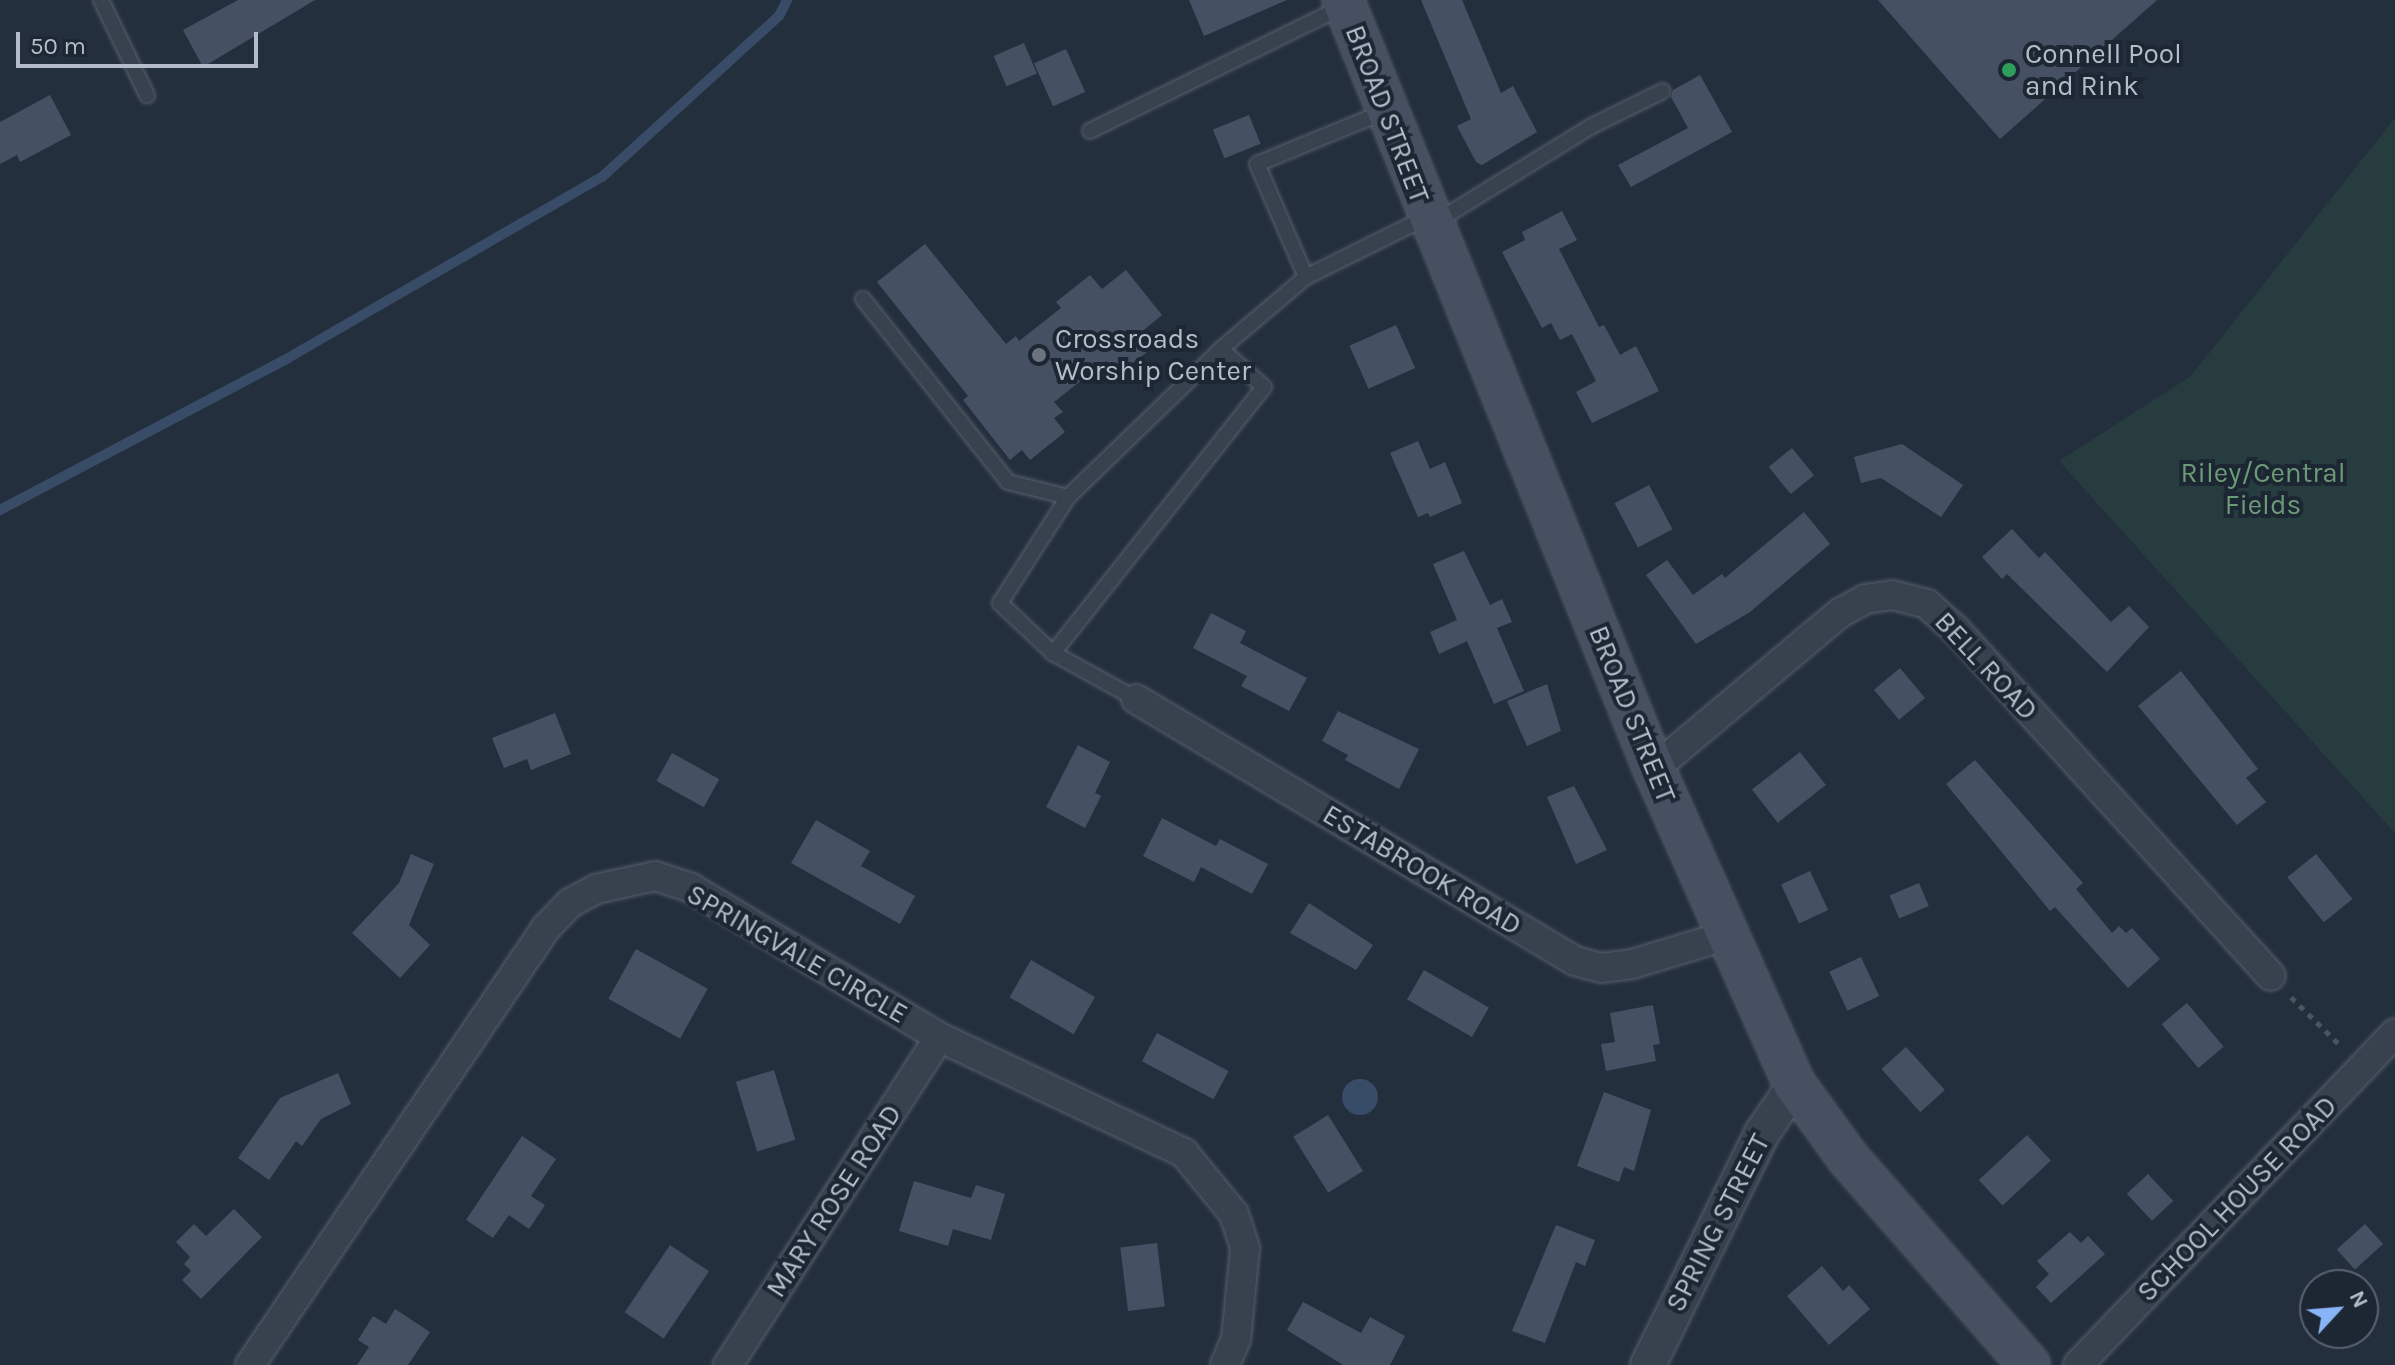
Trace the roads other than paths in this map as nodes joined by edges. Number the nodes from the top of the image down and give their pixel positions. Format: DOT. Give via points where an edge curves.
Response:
graph roads {
  1 [pos="101,0"];
  2 [pos="1344,3"];
  3 [pos="1663,91"];
  4 [pos="147,95"];
  5 [pos="1388,110"];
  6 [pos="1090,131"];
  7 [pos="1429,221"];
  8 [pos="1306,277"];
  9 [pos="863,299"];
  10 [pos="1221,349"];
  11 [pos="1068,497"];
  12 [pos="1053,653"];
  13 [pos="1136,699"];
  14 [pos="1654,769"];
  15 [pos="1725,936"];
  16 [pos="2271,976"];
  17 [pos="2395,1033"];
  18 [pos="939,1037"];
  19 [pos="1795,1085"];
  20 [pos="250,1365"];
  21 [pos="728,1365"];
  22 [pos="1225,1365"];
  23 [pos="1648,1365"];
  24 [pos="2029,1365"];
  25 [pos="2078,1365"];
  1 -- 4 [label="lane"];
  2 -- 5 [label="main road, BROAD STREET"];
  2 -- 6 [label="lane"];
  3 -- 7 [label="lane"];
  5 -- 7 [label="main road, BROAD STREET"];
  5 -- 8 [label="lane" via="1257,164"];
  7 -- 8 [label="lane"];
  7 -- 14 [label="main road, BROAD STREET"];
  8 -- 10 [label="lane"];
  9 -- 11 [label="lane" via="1008,482"];
  10 -- 11 [label="lane"];
  10 -- 12 [label="lane" via="1264,387"];
  11 -- 12 [label="lane" via="1000,603"];
  12 -- 13 [label="lane"];
  13 -- 15 [label="street, ESTABROOK ROAD" via="1575,961 1601,968 1632,964"];
  14 -- 15 [label="main road, BROAD STREET"];
  14 -- 16 [label="street, BELL ROAD" via="1840,613 1865,599 1892,595 1927,604"];
  15 -- 19 [label="main road, BROAD STREET"];
  17 -- 25 [label="street, SCHOOL HOUSE ROAD"];
  18 -- 20 [label="street, SPRINGVALE CIRCLE" via="691,888 655,876 596,889 570,903 546,928"];
  18 -- 21 [label="street, MARY ROSE ROAD"];
  18 -- 22 [label="street, SPRINGVALE CIRCLE" via="1184,1153 1213,1183 1234,1214 1245,1248 1236,1339"];
  19 -- 23 [label="street, SPRING STREET" via="1762,1133"];
  19 -- 24 [label="main road, BROAD STREET" via="1848,1158"];
}
